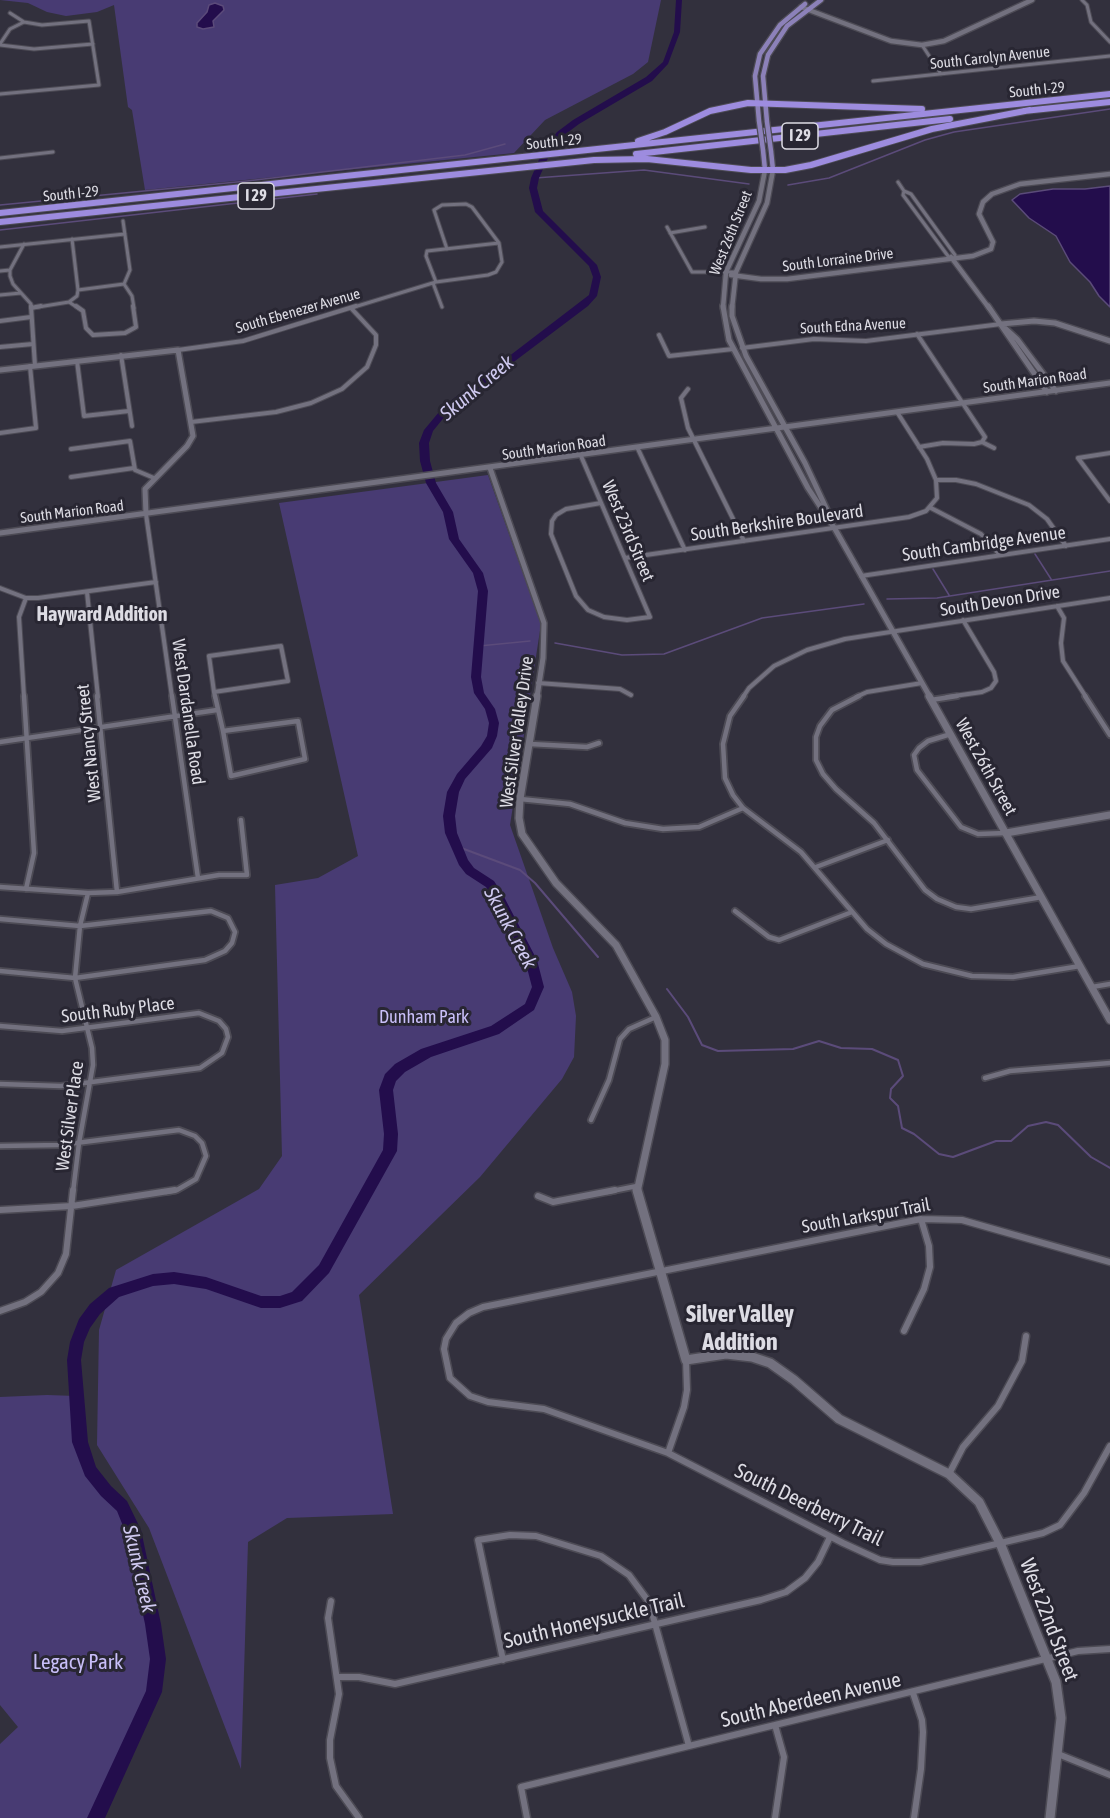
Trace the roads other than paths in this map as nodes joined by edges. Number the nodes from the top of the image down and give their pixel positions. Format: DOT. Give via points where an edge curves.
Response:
graph roads {
  1 [pos="811,0"];
  2 [pos="820,0"];
  3 [pos="1032,0"];
  4 [pos="1082,0"];
  5 [pos="804,8"];
  6 [pos="10,13"];
  7 [pos="24,22"];
  8 [pos="1110,42"];
  9 [pos="93,44"];
  10 [pos="0,45"];
  11 [pos="922,45"];
  12 [pos="1110,56"];
  13 [pos="940,74"];
  14 [pos="873,81"];
  15 [pos="0,94"];
  16 [pos="1110,94"];
  17 [pos="757,102"];
  18 [pos="766,102"];
  19 [pos="1110,102"];
  20 [pos="1009,105"];
  21 [pos="1030,110"];
  22 [pos="572,152"];
  23 [pos="53,153"];
  24 [pos="0,158"];
  25 [pos="568,162"];
  26 [pos="765,170"];
  27 [pos="773,170"];
  28 [pos="1110,174"];
  29 [pos="898,182"];
  30 [pos="904,191"];
  31 [pos="0,212"];
  32 [pos="123,221"];
  33 [pos="0,224"];
  34 [pos="667,227"];
  35 [pos="705,227"];
  36 [pos="670,233"];
  37 [pos="125,234"];
  38 [pos="72,239"];
  39 [pos="499,243"];
  40 [pos="24,244"];
  41 [pos="0,247"];
  42 [pos="447,249"];
  43 [pos="952,256"];
  44 [pos="10,270"];
  45 [pos="0,271"];
  46 [pos="726,272"];
  47 [pos="735,274"];
  48 [pos="435,283"];
  49 [pos="124,284"];
  50 [pos="78,290"];
  51 [pos="21,293"];
  52 [pos="0,295"];
  53 [pos="69,302"];
  54 [pos="442,307"];
  55 [pos="31,308"];
  56 [pos="351,308"];
  57 [pos="723,310"];
  58 [pos="31,317"];
  59 [pos="0,321"];
  60 [pos="1001,324"];
  61 [pos="917,334"];
  62 [pos="659,335"];
  63 [pos="1110,341"];
  64 [pos="33,344"];
  65 [pos="0,347"];
  66 [pos="742,348"];
  67 [pos="733,349"];
  68 [pos="178,350"];
  69 [pos="121,355"];
  70 [pos="77,361"];
  71 [pos="33,366"];
  72 [pos="0,370"];
  73 [pos="1110,383"];
  74 [pos="688,389"];
  75 [pos="764,389"];
  76 [pos="1056,391"];
  77 [pos="1047,392"];
  78 [pos="963,403"];
  79 [pos="129,411"];
  80 [pos="897,412"];
  81 [pos="191,422"];
  82 [pos="132,426"];
  83 [pos="785,428"];
  84 [pos="776,429"];
  85 [pos="0,433"];
  86 [pos="694,440"];
  87 [pos="982,442"];
  88 [pos="919,447"];
  89 [pos="994,448"];
  90 [pos="71,449"];
  91 [pos="638,449"];
  92 [pos="1110,453"];
  93 [pos="581,456"];
  94 [pos="134,468"];
  95 [pos="490,468"];
  96 [pos="71,477"];
  97 [pos="154,478"];
  98 [pos="936,480"];
  99 [pos="1110,501"];
  100 [pos="601,503"];
  101 [pos="931,507"];
  102 [pos="146,514"];
  103 [pos="835,529"];
  104 [pos="0,533"];
  105 [pos="1110,539"];
  106 [pos="744,541"];
  107 [pos="1066,546"];
  108 [pos="685,550"];
  109 [pos="1000,555"];
  110 [pos="625,558"];
  111 [pos="861,576"];
  112 [pos="156,582"];
  113 [pos="0,588"];
  114 [pos="87,592"];
  115 [pos="26,598"];
  116 [pos="1110,598"];
  117 [pos="1057,606"];
  118 [pos="963,620"];
  119 [pos="893,631"];
  120 [pos="538,683"];
  121 [pos="922,683"];
  122 [pos="214,692"];
  123 [pos="632,694"];
  124 [pos="931,700"];
  125 [pos="217,710"];
  126 [pos="175,716"];
  127 [pos="101,727"];
  128 [pos="223,731"];
  129 [pos="951,734"];
  130 [pos="1110,735"];
  131 [pos="26,738"];
  132 [pos="0,742"];
  133 [pos="599,743"];
  134 [pos="530,744"];
  135 [pos="520,799"];
  136 [pos="743,808"];
  137 [pos="1110,814"];
  138 [pos="241,820"];
  139 [pos="1006,832"];
  140 [pos="888,840"];
  141 [pos="816,867"];
  142 [pos="198,878"];
  143 [pos="0,887"];
  144 [pos="26,889"];
  145 [pos="117,892"];
  146 [pos="87,893"];
  147 [pos="1042,897"];
  148 [pos="735,912"];
  149 [pos="852,912"];
  150 [pos="0,919"];
  151 [pos="80,926"];
  152 [pos="1080,966"];
  153 [pos="0,971"];
  154 [pos="75,978"];
  155 [pos="1110,984"];
  156 [pos="1092,987"];
  157 [pos="656,1017"];
  158 [pos="1110,1020"];
  159 [pos="0,1026"];
  160 [pos="87,1028"];
  161 [pos="1110,1063"];
  162 [pos="985,1078"];
  163 [pos="90,1083"];
  164 [pos="0,1085"];
  165 [pos="591,1120"];
  166 [pos="79,1143"];
  167 [pos="0,1146"];
  168 [pos="638,1186"];
  169 [pos="538,1196"];
  170 [pos="72,1206"];
  171 [pos="0,1210"];
  172 [pos="921,1219"];
  173 [pos="1110,1262"];
  174 [pos="660,1271"];
  175 [pos="0,1311"];
  176 [pos="904,1331"];
  177 [pos="1026,1336"];
  178 [pos="686,1360"];
  179 [pos="1110,1446"];
  180 [pos="668,1453"];
  181 [pos="949,1474"];
  182 [pos="830,1537"];
  183 [pos="1000,1543"];
  184 [pos="331,1601"];
  185 [pos="656,1624"];
  186 [pos="1110,1649"];
  187 [pos="503,1659"];
  188 [pos="1048,1660"];
  189 [pos="338,1677"];
  190 [pos="913,1693"];
  191 [pos="775,1725"];
  192 [pos="689,1746"];
  193 [pos="1058,1754"];
  194 [pos="1110,1775"];
  195 [pos="358,1818"];
  196 [pos="527,1818"];
  197 [pos="775,1818"];
  198 [pos="914,1818"];
  199 [pos="1050,1818"];
  1 -- 5 [label="main road"];
  2 -- 5 [label="main road"];
  3 -- 11 [label="street" via="944,41"];
  4 -- 8 [label="street" via="1091,23"];
  5 -- 11 [label="street" via="891,41"];
  5 -- 17 [label="main road, West 26th Street" via="780,25 763,49 755,75"];
  5 -- 18 [label="main road, West 26th Street" via="781,33 768,55 763,76"];
  6 -- 7 [label="street"];
  7 -- 9 [label="street" via="46,26 89,21"];
  7 -- 10 [label="street" via="10,29"];
  9 -- 10 [label="street" via="34,49"];
  9 -- 15 [label="street" via="99,85"];
  11 -- 13 [label="street"];
  12 -- 13 [label="street, South Carolyn Avenue"];
  13 -- 14 [label="street, South Carolyn Avenue"];
  16 -- 20 [label="highway, South I-29 / I 29"];
  17 -- 18 [label="highway"];
  17 -- 22 [label="highway" via="710,111 639,141"];
  17 -- 26 [label="main road, West 26th Street, bridge"];
  18 -- 20 [label="highway" via="900,109"];
  18 -- 27 [label="main road, West 26th Street, bridge"];
  19 -- 21 [label="highway, South I-29 / I 29"];
  20 -- 22 [label="highway, South I-29 / I 29"];
  21 -- 25 [label="highway, South I-29 / I 29"];
  21 -- 27 [label="highway" via="932,129 812,165"];
  22 -- 31 [label="highway, South I-29 / I 29"];
  23 -- 24 [label="street"];
  25 -- 26 [label="highway" via="647,159"];
  25 -- 33 [label="highway, South I-29 / I 29"];
  26 -- 27 [label="highway"];
  26 -- 46 [label="street, West 26th Street" via="759,201"];
  27 -- 47 [label="street, West 26th Street" via="767,203"];
  28 -- 43 [label="street, South Lorraine Drive" via="1020,184 995,192 983,202 979,214 993,242 991,249"];
  29 -- 30 [label="street"];
  30 -- 43 [label="street" via="911,194"];
  30 -- 43 [label="street" via="903,195"];
  32 -- 37 [label="street"];
  34 -- 36 [label="street"];
  35 -- 36 [label="street"];
  36 -- 46 [label="street" via="692,272"];
  37 -- 38 [label="street"];
  37 -- 49 [label="street" via="130,270"];
  38 -- 40 [label="street"];
  38 -- 50 [label="street"];
  39 -- 42 [label="street"];
  39 -- 42 [label="street" via="472,207 442,205 434,210"];
  39 -- 48 [label="street, South Ebenezer Avenue" via="502,258 496,272"];
  40 -- 41 [label="street"];
  40 -- 44 [label="street"];
  42 -- 48 [label="street" via="426,253"];
  43 -- 47 [label="street, South Lorraine Drive" via="788,275"];
  43 -- 60 [label="street"];
  44 -- 45 [label="street"];
  44 -- 51 [label="street" via="10,279"];
  46 -- 47 [label="street, South Lorraine Drive"];
  46 -- 57 [label="street, West 26th Street"];
  47 -- 66 [label="street, West 26th Street" via="732,316"];
  48 -- 54 [label="street"];
  48 -- 56 [label="street, South Ebenezer Avenue"];
  49 -- 50 [label="street"];
  49 -- 53 [label="street" via="134,302 136,323 134,328 116,334 93,335 86,328 83,311"];
  50 -- 53 [label="street"];
  51 -- 52 [label="street"];
  51 -- 55 [label="street"];
  53 -- 55 [label="street"];
  55 -- 58 [label="street"];
  56 -- 68 [label="street, South Ebenezer Avenue" via="243,341"];
  56 -- 81 [label="street" via="376,335 376,345 367,367 342,388 311,403 276,412"];
  57 -- 66 [label="street" via="734,343"];
  57 -- 67 [label="street, West 26th Street"];
  58 -- 59 [label="street"];
  58 -- 64 [label="street"];
  60 -- 61 [label="street, South Edna Avenue"];
  60 -- 63 [label="street" via="1055,323"];
  60 -- 76 [label="street"];
  60 -- 77 [label="street"];
  61 -- 66 [label="street, South Edna Avenue" via="860,341 814,339"];
  61 -- 78 [label="street"];
  62 -- 67 [label="street" via="669,356"];
  64 -- 65 [label="street"];
  64 -- 71 [label="street"];
  66 -- 75 [label="street, West 26th Street"];
  67 -- 75 [label="street"];
  67 -- 84 [label="street, West 26th Street"];
  68 -- 69 [label="street, South Ebenezer Avenue"];
  68 -- 81 [label="street"];
  69 -- 70 [label="street, South Ebenezer Avenue"];
  69 -- 79 [label="street"];
  70 -- 71 [label="street, South Ebenezer Avenue"];
  70 -- 79 [label="street" via="84,416"];
  71 -- 72 [label="street, South Ebenezer Avenue"];
  71 -- 85 [label="street" via="36,428"];
  73 -- 76 [label="street, South Marion Road"];
  74 -- 86 [label="street" via="681,398"];
  75 -- 83 [label="street, West 26th Street"];
  76 -- 77 [label="street, South Marion Road"];
  77 -- 78 [label="street, South Marion Road"];
  78 -- 80 [label="street, South Marion Road"];
  78 -- 87 [label="street" via="983,433"];
  79 -- 82 [label="street"];
  80 -- 83 [label="street, South Marion Road"];
  80 -- 88 [label="street"];
  81 -- 97 [label="street" via="192,439"];
  83 -- 84 [label="street, South Marion Road"];
  83 -- 103 [label="street, West 26th Street"];
  84 -- 86 [label="street, South Marion Road"];
  84 -- 103 [label="street, West 26th Street"];
  86 -- 91 [label="street, South Marion Road"];
  86 -- 106 [label="street"];
  87 -- 88 [label="street"];
  87 -- 89 [label="street"];
  88 -- 98 [label="street"];
  90 -- 94 [label="street" via="130,441"];
  91 -- 93 [label="street, South Marion Road"];
  91 -- 108 [label="street"];
  92 -- 99 [label="street" via="1078,458"];
  93 -- 95 [label="street, South Marion Road"];
  93 -- 100 [label="street, West 23rd Street"];
  94 -- 96 [label="street"];
  94 -- 97 [label="street"];
  95 -- 102 [label="street, South Marion Road"];
  95 -- 120 [label="street, West Silver Valley Drive" via="544,623"];
  97 -- 102 [label="street" via="144,492"];
  98 -- 101 [label="street" via="937,498"];
  98 -- 107 [label="street" via="976,484 1029,505 1047,519"];
  100 -- 110 [label="street, West 23rd Street"];
  100 -- 110 [label="street, West 23rd Street" via="566,509 552,521 551,534 576,596 588,610 604,617 651,617"];
  101 -- 103 [label="street, South Berkshire Boulevard" via="909,517"];
  101 -- 109 [label="street" via="981,534"];
  102 -- 104 [label="street, South Marion Road"];
  102 -- 112 [label="street, West Dardanella Road"];
  103 -- 106 [label="street, South Berkshire Boulevard"];
  103 -- 111 [label="street, West 26th Street"];
  105 -- 107 [label="street, South Cambridge Avenue"];
  106 -- 108 [label="street, South Berkshire Boulevard"];
  107 -- 109 [label="street, South Cambridge Avenue"];
  108 -- 110 [label="street, South Berkshire Boulevard"];
  109 -- 111 [label="street, South Cambridge Avenue"];
  111 -- 119 [label="street, West 26th Street"];
  112 -- 114 [label="street"];
  112 -- 126 [label="street, West Dardanella Road"];
  113 -- 115 [label="street"];
  114 -- 115 [label="street"];
  114 -- 127 [label="street, West Nancy Street"];
  115 -- 131 [label="street" via="19,617"];
  116 -- 117 [label="street, South Devon Drive"];
  117 -- 118 [label="street, South Devon Drive"];
  117 -- 130 [label="street" via="1064,618 1063,661"];
  118 -- 119 [label="street, South Devon Drive"];
  118 -- 124 [label="street" via="996,681 982,692"];
  119 -- 121 [label="street, West 26th Street"];
  119 -- 136 [label="street, South Devon Drive" via="833,641 807,650 774,666 749,688 730,716 723,744 725,778"];
  120 -- 123 [label="street" via="620,688"];
  120 -- 134 [label="street, West Silver Valley Drive"];
  121 -- 124 [label="street, West 26th Street"];
  121 -- 140 [label="street" via="867,692 843,703 828,714 816,737 816,760 823,774"];
  122 -- 122 [label="street" via="209,656 281,646 288,681"];
  122 -- 125 [label="street"];
  124 -- 129 [label="street, West 26th Street"];
  125 -- 126 [label="street"];
  125 -- 128 [label="street"];
  126 -- 127 [label="street"];
  126 -- 142 [label="street, West Dardanella Road"];
  127 -- 131 [label="street"];
  127 -- 145 [label="street, West Nancy Street"];
  128 -- 128 [label="street" via="231,776 305,759 297,721"];
  129 -- 139 [label="street, West 26th Street"];
  129 -- 139 [label="street" via="919,748 914,755 917,770 961,827 978,834"];
  131 -- 132 [label="street"];
  131 -- 144 [label="street" via="34,853"];
  133 -- 134 [label="street" via="587,747"];
  134 -- 135 [label="street, West Silver Valley Drive"];
  135 -- 136 [label="street" via="570,804 625,823 663,829 699,827"];
  135 -- 157 [label="street, West Silver Valley Drive" via="521,827 529,847 556,883 612,940"];
  136 -- 141 [label="street"];
  137 -- 139 [label="street"];
  138 -- 142 [label="street" via="247,875"];
  139 -- 147 [label="street, West 26th Street"];
  140 -- 141 [label="street"];
  140 -- 147 [label="street" via="925,890 950,905 971,909"];
  141 -- 149 [label="street"];
  142 -- 145 [label="street"];
  143 -- 144 [label="street"];
  144 -- 146 [label="street"];
  145 -- 146 [label="street"];
  146 -- 151 [label="street, West Silver Place"];
  147 -- 152 [label="street, West 26th Street"];
  148 -- 149 [label="street" via="779,940"];
  149 -- 152 [label="street" via="873,935 898,951 923,964 955,973 1013,977"];
  150 -- 151 [label="street"];
  151 -- 154 [label="street, West Silver Place"];
  151 -- 154 [label="street" via="211,911 228,918 235,932 229,948 210,959"];
  152 -- 156 [label="street, West 26th Street"];
  153 -- 154 [label="street"];
  154 -- 160 [label="street, West Silver Place"];
  155 -- 156 [label="street"];
  156 -- 158 [label="street, West 26th Street"];
  157 -- 165 [label="street" via="636,1024 620,1039 609,1080"];
  157 -- 168 [label="street, West Silver Valley Drive" via="665,1040 666,1058"];
  159 -- 160 [label="street, South Ruby Place" via="49,1031"];
  160 -- 163 [label="street, West Silver Place" via="93,1056"];
  160 -- 163 [label="street, South Ruby Place" via="199,1013 219,1021 228,1037 222,1053 200,1068"];
  161 -- 162 [label="street" via="1010,1071"];
  163 -- 164 [label="street"];
  163 -- 166 [label="street, West Silver Place"];
  166 -- 167 [label="street"];
  166 -- 170 [label="street, West Silver Place"];
  166 -- 170 [label="street" via="179,1130 195,1136 206,1156 196,1179 177,1190"];
  168 -- 169 [label="street" via="553,1202"];
  168 -- 174 [label="street, West Silver Valley Drive" via="639,1206"];
  170 -- 171 [label="street"];
  170 -- 175 [label="street, West Silver Place" via="66,1254 58,1273 33,1298"];
  172 -- 173 [label="street, South Larkspur Trail" via="962,1220"];
  172 -- 174 [label="street, South Larkspur Trail"];
  172 -- 176 [label="street" via="930,1267"];
  174 -- 178 [label="street, West Silver Valley Drive"];
  174 -- 180 [label="street, South Larkspur Trail" via="483,1307 463,1318 451,1331 444,1359 450,1378 470,1396 544,1409"];
  177 -- 181 [label="street" via="1022,1361 998,1406 963,1447"];
  178 -- 180 [label="street, West Silver Valley Drive" via="684,1407"];
  178 -- 181 [label="street, West 22nd Street" via="726,1354 770,1363 839,1419"];
  179 -- 183 [label="street, South Deerberry Trail" via="1084,1493 1060,1525"];
  180 -- 182 [label="street, South Deerberry Trail"];
  181 -- 183 [label="street, West 22nd Street" via="979,1502"];
  182 -- 183 [label="street, South Deerberry Trail" via="880,1560 904,1563"];
  182 -- 185 [label="street, South Honeysuckle Trail" via="818,1562 786,1592"];
  183 -- 188 [label="street, West 22nd Street"];
  184 -- 189 [label="street" via="328,1618"];
  185 -- 187 [label="street, South Honeysuckle Trail"];
  185 -- 187 [label="street" via="649,1602 634,1580 601,1556 536,1536 478,1540"];
  185 -- 192 [label="street"];
  186 -- 188 [label="street, South Aberdeen Avenue" via="1078,1651"];
  187 -- 189 [label="street, South Honeysuckle Trail" via="395,1684"];
  188 -- 190 [label="street, South Aberdeen Avenue"];
  188 -- 193 [label="street, West 22nd Street" via="1060,1705"];
  189 -- 195 [label="street" via="330,1758 336,1786"];
  190 -- 191 [label="street, South Aberdeen Avenue"];
  190 -- 198 [label="street" via="923,1732"];
  191 -- 192 [label="street, South Aberdeen Avenue"];
  191 -- 197 [label="street" via="784,1757"];
  192 -- 196 [label="street, South Aberdeen Avenue" via="521,1787"];
  193 -- 194 [label="street"];
  193 -- 199 [label="street, West 22nd Street"];
}
